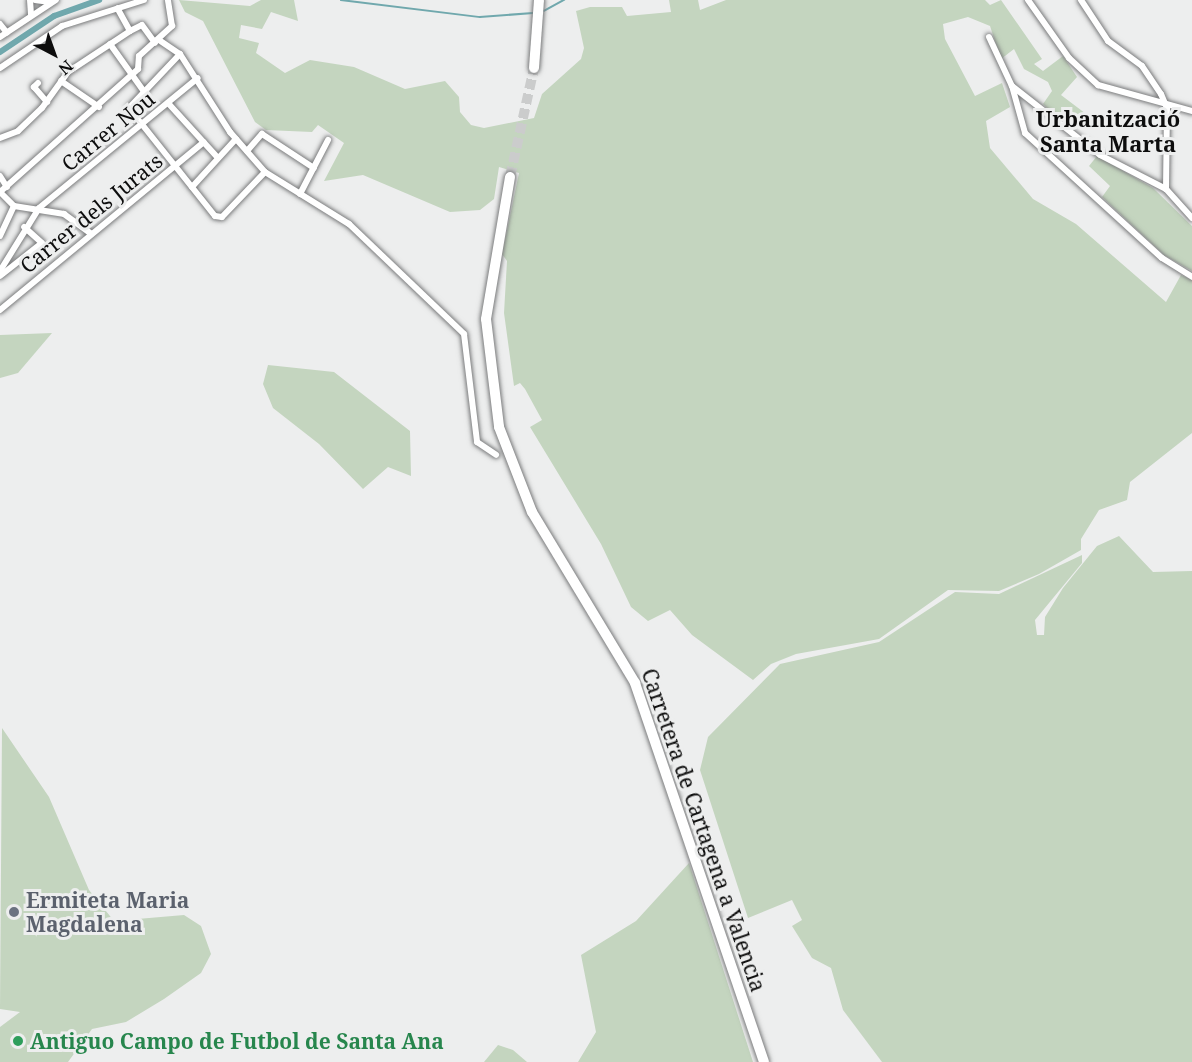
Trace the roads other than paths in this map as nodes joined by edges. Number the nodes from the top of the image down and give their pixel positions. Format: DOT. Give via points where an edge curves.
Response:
graph roads {
  1 [pos="33,0"];
  2 [pos="56,0"];
  3 [pos="144,0"];
  4 [pos="168,0"];
  5 [pos="542,0"];
  6 [pos="1028,0"];
  7 [pos="1081,0"];
  8 [pos="117,8"];
  9 [pos="29,18"];
  10 [pos="0,24"];
  11 [pos="130,31"];
  12 [pos="7,33"];
  13 [pos="0,37"];
  14 [pos="989,37"];
  15 [pos="157,41"];
  16 [pos="110,44"];
  17 [pos="180,54"];
  18 [pos="0,68"];
  19 [pos="534,68"];
  20 [pos="131,74"];
  21 [pos="198,78"];
  22 [pos="61,81"];
  23 [pos="38,83"];
  24 [pos="1012,86"];
  25 [pos="145,93"];
  26 [pos="47,102"];
  27 [pos="168,103"];
  28 [pos="99,107"];
  29 [pos="1167,108"];
  30 [pos="1192,111"];
  31 [pos="142,124"];
  32 [pos="0,138"];
  33 [pos="236,139"];
  34 [pos="328,140"];
  35 [pos="204,142"];
  36 [pos="247,151"];
  37 [pos="218,158"];
  38 [pos="175,166"];
  39 [pos="314,168"];
  40 [pos="265,172"];
  41 [pos="0,176"];
  42 [pos="510,177"];
  43 [pos="192,187"];
  44 [pos="7,188"];
  45 [pos="1166,189"];
  46 [pos="0,192"];
  47 [pos="300,194"];
  48 [pos="14,206"];
  49 [pos="39,208"];
  50 [pos="1192,218"];
  51 [pos="24,227"];
  52 [pos="92,234"];
  53 [pos="0,236"];
  54 [pos="0,274"];
  55 [pos="1192,277"];
  56 [pos="0,310"];
  57 [pos="496,455"];
  58 [pos="764,1062"];
  1 -- 2 [label="street"];
  1 -- 9 [label="street" via="34,11"];
  2 -- 9 [label="street"];
  3 -- 8 [label="street"];
  4 -- 15 [label="street" via="172,26"];
  5 -- 19 [label="highway"];
  6 -- 29 [label="street" via="1069,58 1098,85"];
  7 -- 29 [label="street" via="1108,41 1142,66"];
  8 -- 11 [label="street"];
  8 -- 18 [label="street" via="62,26"];
  9 -- 12 [label="street"];
  10 -- 12 [label="street"];
  11 -- 15 [label="street" via="142,25"];
  11 -- 16 [label="street"];
  12 -- 13 [label="street"];
  14 -- 24 [label="street"];
  15 -- 17 [label="street"];
  15 -- 20 [label="street" via="139,56 140,66"];
  16 -- 20 [label="street"];
  16 -- 22 [label="street"];
  17 -- 21 [label="street"];
  17 -- 25 [label="street"];
  20 -- 25 [label="street"];
  20 -- 28 [label="street"];
  21 -- 27 [label="street, Carrer Nou"];
  21 -- 33 [label="street"];
  22 -- 26 [label="street"];
  22 -- 28 [label="street"];
  23 -- 26 [label="street" via="34,87"];
  24 -- 45 [label="street" via="1100,155"];
  24 -- 55 [label="street" via="1025,133 1162,258"];
  25 -- 31 [label="street" via="129,108"];
  26 -- 32 [label="street" via="18,131"];
  27 -- 31 [label="street, Carrer Nou"];
  27 -- 35 [label="street"];
  28 -- 44 [label="street"];
  29 -- 30 [label="street"];
  29 -- 45 [label="street"];
  31 -- 38 [label="street"];
  31 -- 49 [label="street, Carrer Nou"];
  33 -- 36 [label="street"];
  33 -- 37 [label="street"];
  34 -- 39 [label="street"];
  35 -- 37 [label="street"];
  35 -- 38 [label="street, Carrer dels Jurats"];
  36 -- 39 [label="street" via="262,134"];
  36 -- 40 [label="street"];
  37 -- 43 [label="street"];
  38 -- 43 [label="street"];
  38 -- 52 [label="street, Carrer dels Jurats"];
  39 -- 47 [label="street"];
  40 -- 43 [label="street" via="222,217 215,216"];
  40 -- 47 [label="street"];
  41 -- 44 [label="street"];
  42 -- 58 [label="highway, Carretera de Cartagena a Valencia" via="486,311 487,360 499,427 532,512 635,683"];
  44 -- 46 [label="street"];
  45 -- 50 [label="street"];
  46 -- 48 [label="street"];
  47 -- 57 [label="street" via="350,224 464,334 477,442"];
  48 -- 49 [label="street"];
  48 -- 53 [label="street"];
  49 -- 51 [label="street, Carrer Nou"];
  49 -- 52 [label="street" via="64,214"];
  51 -- 54 [label="street, Carrer Nou"];
  51 -- 54 [label="street" via="42,243"];
  52 -- 56 [label="street, Carrer dels Jurats"];
}
